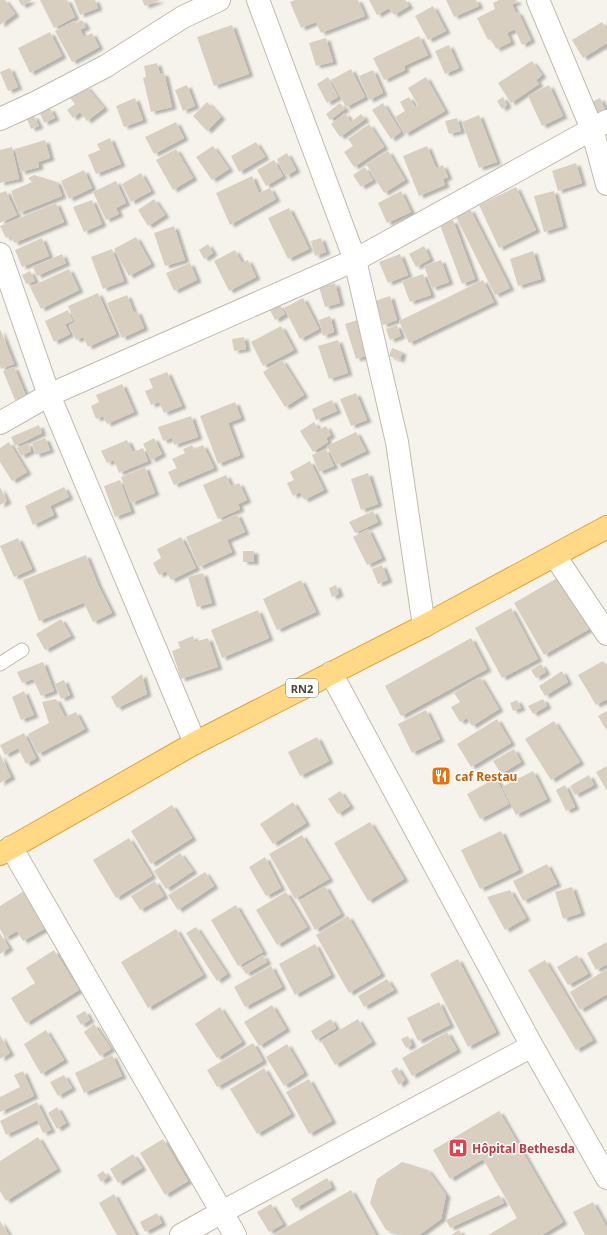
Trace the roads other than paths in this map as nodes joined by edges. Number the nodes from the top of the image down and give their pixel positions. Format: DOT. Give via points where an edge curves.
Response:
graph roads {
  1 [pos="219,0"];
  2 [pos="258,0"];
  3 [pos="538,0"];
  4 [pos="0,119"];
  5 [pos="600,125"];
  6 [pos="607,184"];
  7 [pos="0,254"];
  8 [pos="355,260"];
  9 [pos="49,395"];
  10 [pos="0,423"];
  11 [pos="607,527"];
  12 [pos="555,556"];
  13 [pos="424,626"];
  14 [pos="607,634"];
  15 [pos="22,650"];
  16 [pos="0,664"];
  17 [pos="331,673"];
  18 [pos="195,743"];
  19 [pos="6,850"];
  20 [pos="532,1046"];
  21 [pos="607,1178"];
  22 [pos="222,1212"];
  23 [pos="181,1235"];
  24 [pos="235,1235"];
  1 -- 4 [label="street" via="183,17 106,66"];
  2 -- 8 [label="street"];
  3 -- 5 [label="street"];
  5 -- 6 [label="street"];
  5 -- 8 [label="street"];
  7 -- 9 [label="street"];
  8 -- 9 [label="street"];
  8 -- 13 [label="street" via="396,442"];
  9 -- 10 [label="street"];
  9 -- 18 [label="street"];
  11 -- 12 [label="highway, RN2"];
  12 -- 13 [label="highway, RN2"];
  12 -- 14 [label="street"];
  13 -- 17 [label="highway, RN2"];
  15 -- 16 [label="lane"];
  17 -- 18 [label="highway, RN2"];
  17 -- 20 [label="street"];
  18 -- 19 [label="highway, RN2"];
  19 -- 22 [label="street"];
  20 -- 21 [label="street"];
  20 -- 22 [label="street"];
  22 -- 23 [label="street"];
  22 -- 24 [label="street"];
}
